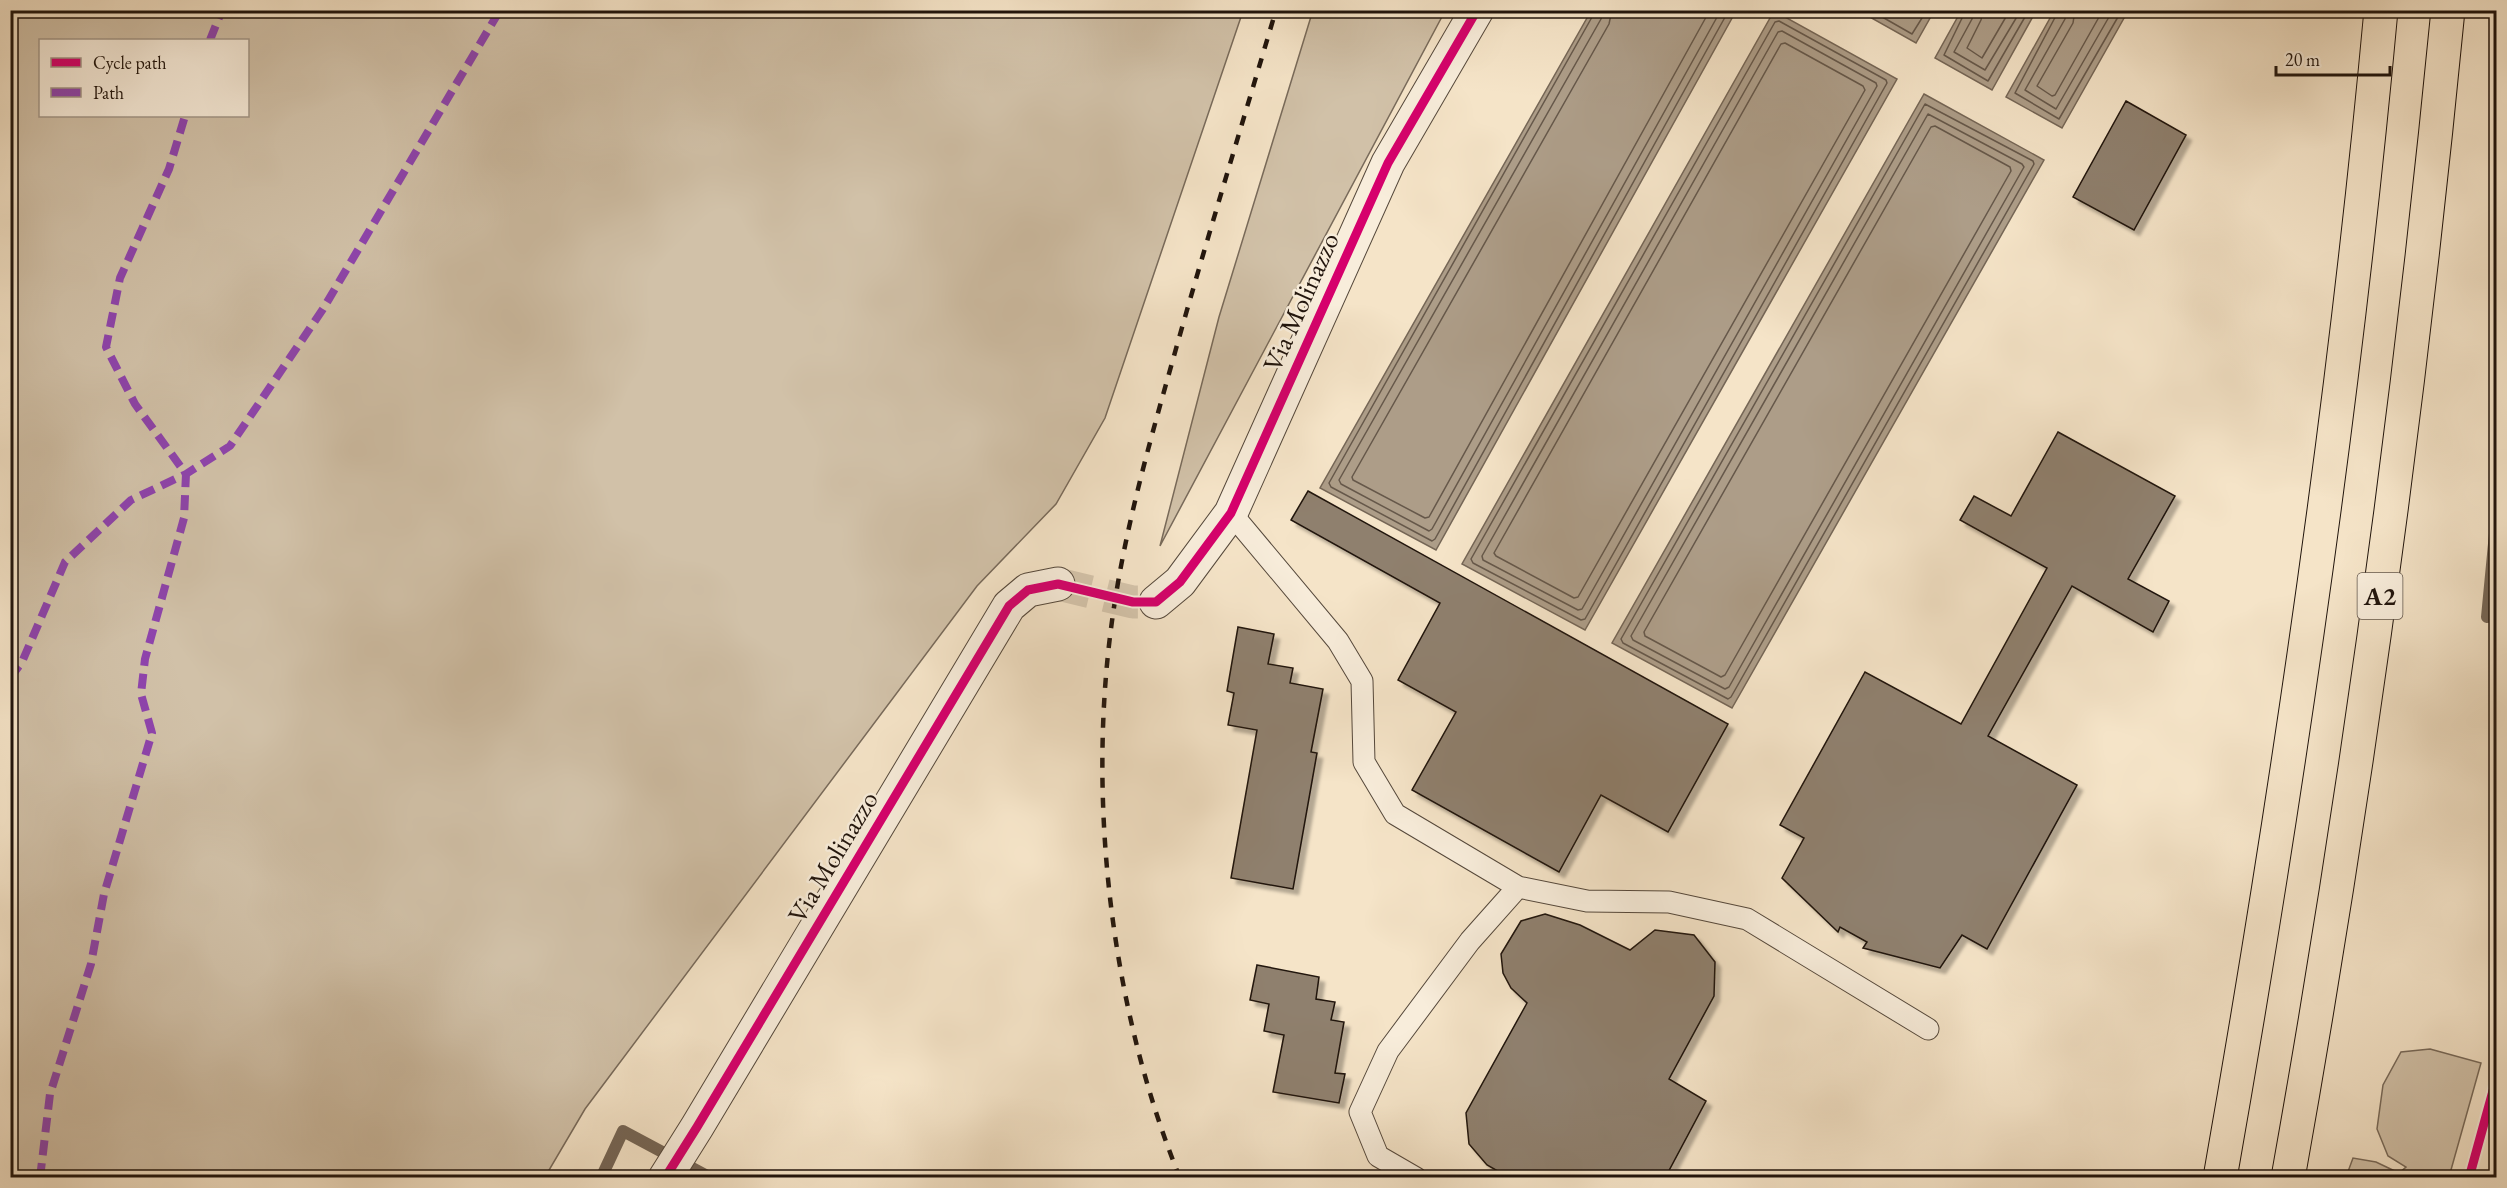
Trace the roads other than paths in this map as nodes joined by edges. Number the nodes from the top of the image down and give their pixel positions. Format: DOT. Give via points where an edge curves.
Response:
graph roads {
  1 [pos="1477,10"];
  2 [pos="2381,10"];
  3 [pos="2448,10"];
  4 [pos="1232,513"];
  5 [pos="1058,584"];
  6 [pos="1156,602"];
  7 [pos="1518,887"];
  8 [pos="1928,1029"];
  9 [pos="665,1178"];
  10 [pos="1416,1178"];
  11 [pos="2220,1178"];
  12 [pos="2288,1178"];
  1 -- 4 [label="street, Via Molinazzo" via="1388,163"];
  2 -- 11 [label="highway" via="2327,479 2248,1018"];
  3 -- 12 [label="highway, A2" via="2392,514"];
  4 -- 6 [label="street, Via Molinazzo" via="1180,582"];
  4 -- 7 [label="lane" via="1338,641 1362,681 1364,762 1395,814"];
  5 -- 9 [label="street, Via Molinazzo" via="1028,590 1009,606"];
  7 -- 8 [label="lane" via="1587,902 1669,902 1747,919"];
  7 -- 10 [label="lane" via="1470,941 1388,1051 1360,1112 1378,1156"];
}
